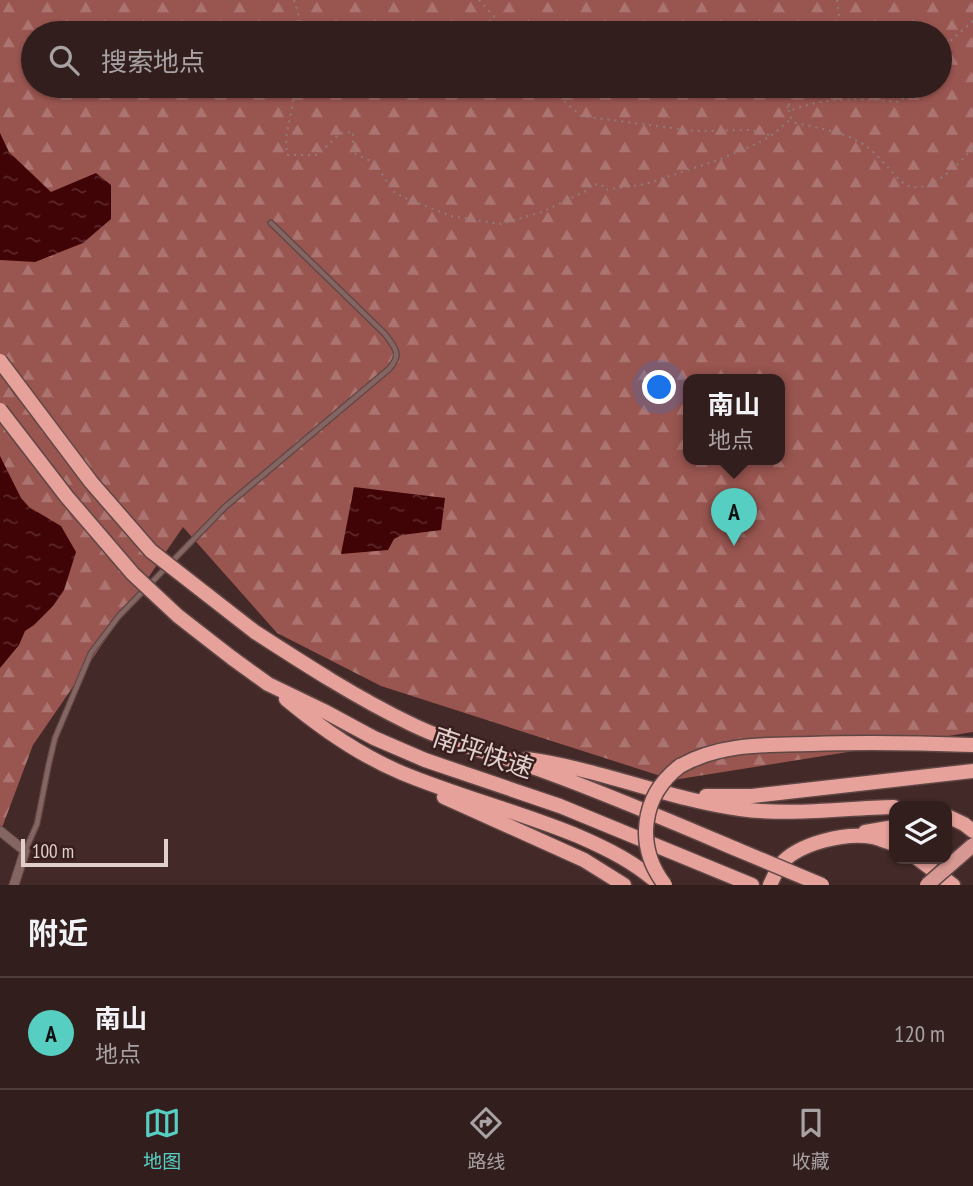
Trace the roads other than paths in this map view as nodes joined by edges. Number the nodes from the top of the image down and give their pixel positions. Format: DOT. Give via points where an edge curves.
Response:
graph roads {
  1 [pos="271,223"];
  2 [pos="0,361"];
  3 [pos="0,410"];
  4 [pos="268,684"];
  5 [pos="973,745"];
  6 [pos="492,754"];
  7 [pos="973,771"];
  8 [pos="403,773"];
  9 [pos="679,795"];
  10 [pos="889,807"];
  11 [pos="952,819"];
  12 [pos="968,827"];
  13 [pos="889,828"];
  14 [pos="0,831"];
  15 [pos="847,836"];
  16 [pos="889,843"];
  17 [pos="973,845"];
  18 [pos="25,851"];
  19 [pos="925,864"];
  20 [pos="14,885"];
  21 [pos="624,885"];
  22 [pos="662,885"];
  23 [pos="752,885"];
  24 [pos="770,885"];
  25 [pos="821,885"];
  26 [pos="927,885"];
  27 [pos="953,885"];
  1 -- 18 [label="lane" via="386,334 395,348 395,362 225,507 119,616 91,653 55,738 37,824"];
  2 -- 6 [label="highway, 南坪快速, bridge" via="90,482 151,551 255,632 316,671 412,725"];
  3 -- 4 [label="highway, 南坪快速, bridge" via="133,574 178,616"];
  4 -- 8 [label="highway" via="344,743"];
  4 -- 23 [label="highway, 南坪快速" via="425,760 560,806"];
  5 -- 22 [label="highway, bridge" via="865,742 735,747 706,754 670,774 648,814 650,861"];
  6 -- 9 [label="highway" via="554,762"];
  6 -- 25 [label="highway, 南坪快速, bridge" via="632,805"];
  7 -- 9 [label="highway" via="752,796"];
  8 -- 21 [label="highway" via="444,797 583,860"];
  8 -- 22 [label="highway" via="605,848"];
  9 -- 10 [label="highway" via="765,811"];
  11 -- 12 [label="highway"];
  13 -- 15 [label="highway"];
  14 -- 18 [label="street"];
  15 -- 16 [label="highway"];
  15 -- 24 [label="highway" via="793,854 780,865"];
  17 -- 26 [label="main road, bridge"];
  18 -- 20 [label="street"];
  19 -- 27 [label="highway"];
}
